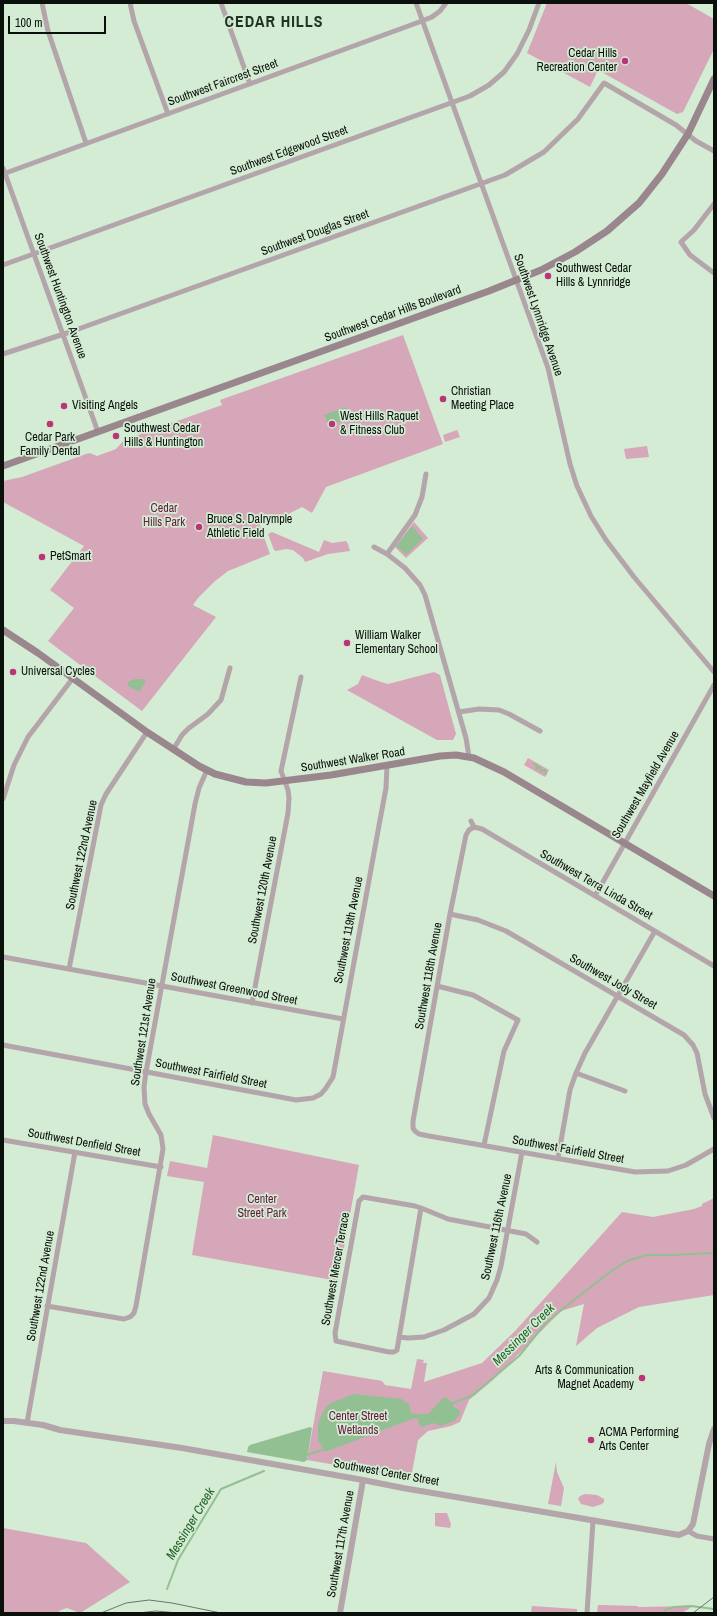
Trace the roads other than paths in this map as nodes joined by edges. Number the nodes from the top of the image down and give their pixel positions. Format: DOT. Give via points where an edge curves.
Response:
graph roads {
  1 [pos="42,3"];
  2 [pos="130,3"];
  3 [pos="221,3"];
  4 [pos="416,3"];
  5 [pos="446,3"];
  6 [pos="539,3"];
  7 [pos="422,21"];
  8 [pos="714,79"];
  9 [pos="250,84"];
  10 [pos="452,103"];
  11 [pos="168,114"];
  12 [pos="688,134"];
  13 [pos="86,143"];
  14 [pos="714,151"];
  15 [pos="4,172"];
  16 [pos="481,184"];
  17 [pos="714,204"];
  18 [pos="34,254"];
  19 [pos="3,265"];
  20 [pos="714,273"];
  21 [pos="516,280"];
  22 [pos="63,334"];
  23 [pos="3,354"];
  24 [pos="98,432"];
  25 [pos="3,466"];
  26 [pos="426,474"];
  27 [pos="374,547"];
  28 [pos="387,554"];
  29 [pos="3,630"];
  30 [pos="230,668"];
  31 [pos="714,672"];
  32 [pos="301,677"];
  33 [pos="73,678"];
  34 [pos="714,685"];
  35 [pos="459,712"];
  36 [pos="540,731"];
  37 [pos="147,732"];
  38 [pos="173,750"];
  39 [pos="469,756"];
  40 [pos="387,766"];
  41 [pos="206,770"];
  42 [pos="284,782"];
  43 [pos="3,799"];
  44 [pos="471,821"];
  45 [pos="474,827"];
  46 [pos="624,843"];
  47 [pos="595,896"];
  48 [pos="714,896"];
  49 [pos="450,914"];
  50 [pos="655,931"];
  51 [pos="3,957"];
  52 [pos="714,966"];
  53 [pos="69,969"];
  54 [pos="162,985"];
  55 [pos="437,986"];
  56 [pos="618,996"];
  57 [pos="252,1003"];
  58 [pos="343,1019"];
  59 [pos="3,1045"];
  60 [pos="146,1072"];
  61 [pos="576,1073"];
  62 [pos="625,1090"];
  63 [pos="321,1094"];
  64 [pos="714,1118"];
  65 [pos="415,1131"];
  66 [pos="3,1140"];
  67 [pos="484,1145"];
  68 [pos="714,1149"];
  69 [pos="74,1152"];
  70 [pos="522,1152"];
  71 [pos="558,1158"];
  72 [pos="161,1167"];
  73 [pos="422,1208"];
  74 [pos="508,1230"];
  75 [pos="537,1242"];
  76 [pos="47,1306"];
  77 [pos="400,1336"];
  78 [pos="4,1421"];
  79 [pos="27,1423"];
  80 [pos="52,1429"];
  81 [pos="714,1429"];
  82 [pos="363,1480"];
  83 [pos="593,1521"];
  84 [pos="688,1531"];
  85 [pos="714,1539"];
  86 [pos="587,1612"];
  87 [pos="340,1613"];
  1 -- 13 [label="street" via="48,31"];
  2 -- 11 [label="street" via="134,21"];
  3 -- 9 [label="street"];
  4 -- 7 [label="street, Southwest Lynnridge Avenue"];
  5 -- 7 [label="street, Southwest Faircrest Street" via="440,11"];
  6 -- 10 [label="street, Southwest Edgewood Street" via="517,54 504,72 489,85"];
  7 -- 9 [label="street, Southwest Faircrest Street"];
  7 -- 10 [label="street, Southwest Lynnridge Avenue"];
  8 -- 12 [label="main road, Southwest Cedar Hills Boulevard"];
  9 -- 11 [label="street, Southwest Faircrest Street"];
  10 -- 16 [label="street, Southwest Lynnridge Avenue"];
  10 -- 18 [label="street, Southwest Edgewood Street"];
  11 -- 13 [label="street, Southwest Faircrest Street"];
  12 -- 14 [label="street"];
  12 -- 16 [label="street, Southwest Douglas Street" via="604,83 578,119 544,152 505,175"];
  12 -- 21 [label="main road, Southwest Cedar Hills Boulevard" via="639,203 607,231 576,252"];
  13 -- 15 [label="street, Southwest Faircrest Street"];
  15 -- 18 [label="street, Southwest Huntington Avenue"];
  16 -- 21 [label="street, Southwest Lynnridge Avenue"];
  16 -- 22 [label="street, Southwest Douglas Street"];
  17 -- 20 [label="street" via="681,242 690,255"];
  18 -- 19 [label="street, Southwest Edgewood Street"];
  18 -- 22 [label="street, Southwest Huntington Avenue"];
  21 -- 24 [label="main road, Southwest Cedar Hills Boulevard"];
  21 -- 31 [label="street, Southwest Lynnridge Avenue" via="548,368 570,464 591,516 634,577"];
  22 -- 23 [label="street, Southwest Douglas Street"];
  22 -- 24 [label="street, Southwest Huntington Avenue"];
  24 -- 25 [label="main road, Southwest Cedar Hills Boulevard"];
  26 -- 28 [label="street" via="422,497 415,515"];
  27 -- 28 [label="street"];
  28 -- 35 [label="street" via="405,568 425,595"];
  29 -- 33 [label="main road, Southwest Walker Road"];
  30 -- 38 [label="street" via="220,700 208,714 182,735"];
  32 -- 42 [label="street, Southwest 120th Avenue" via="281,771"];
  33 -- 37 [label="main road, Southwest Walker Road"];
  33 -- 43 [label="street" via="28,737 14,765"];
  34 -- 46 [label="street, Southwest Mayfield Avenue"];
  35 -- 36 [label="street" via="498,710"];
  35 -- 39 [label="street"];
  37 -- 38 [label="main road, Southwest Walker Road"];
  37 -- 53 [label="street, Southwest 122nd Avenue" via="101,805"];
  38 -- 41 [label="main road, Southwest Walker Road"];
  39 -- 40 [label="main road, Southwest Walker Road" via="440,756"];
  39 -- 46 [label="main road, Southwest Walker Road" via="504,772"];
  40 -- 42 [label="main road, Southwest Walker Road"];
  40 -- 58 [label="street, Southwest 119th Avenue" via="382,812"];
  41 -- 42 [label="main road, Southwest Walker Road" via="246,782"];
  41 -- 54 [label="street, Southwest 121st Avenue" via="195,804"];
  42 -- 57 [label="street, Southwest 120th Avenue" via="288,790 288,813"];
  44 -- 45 [label="street"];
  45 -- 47 [label="street, Southwest Terra Linda Street" via="482,829"];
  45 -- 49 [label="street, Southwest 118th Avenue" via="466,835"];
  46 -- 47 [label="street, Southwest Mayfield Avenue"];
  46 -- 48 [label="main road, Southwest Walker Road"];
  47 -- 50 [label="street, Southwest Terra Linda Street"];
  49 -- 55 [label="street, Southwest 118th Avenue"];
  49 -- 56 [label="street, Southwest Jody Street" via="478,920 506,931"];
  50 -- 52 [label="street, Southwest Terra Linda Street"];
  50 -- 56 [label="street"];
  51 -- 53 [label="street, Southwest Greenwood Street"];
  53 -- 54 [label="street, Southwest Greenwood Street"];
  54 -- 57 [label="street, Southwest Greenwood Street"];
  54 -- 60 [label="street, Southwest 121st Avenue"];
  55 -- 65 [label="street, Southwest 118th Avenue" via="413,1121"];
  55 -- 67 [label="street" via="472,995 518,1020 504,1051"];
  56 -- 61 [label="street"];
  56 -- 64 [label="street, Southwest Jody Street" via="684,1035 692,1044 697,1053 705,1094"];
  57 -- 58 [label="street, Southwest Greenwood Street"];
  58 -- 63 [label="street, Southwest 119th Avenue" via="333,1077"];
  59 -- 60 [label="street, Southwest Fairfield Street"];
  60 -- 63 [label="street, Southwest Fairfield Street" via="296,1100 313,1098"];
  60 -- 72 [label="street, Southwest 121st Avenue" via="145,1104 161,1135"];
  61 -- 62 [label="street"];
  61 -- 71 [label="street" via="570,1090"];
  65 -- 67 [label="street, Southwest Fairfield Street" via="429,1136"];
  66 -- 69 [label="street, Southwest Denfield Street"];
  67 -- 70 [label="street, Southwest Fairfield Street"];
  68 -- 71 [label="street, Southwest Fairfield Street" via="686,1165 668,1171 652,1172 635,1172"];
  69 -- 72 [label="street, Southwest Denfield Street"];
  69 -- 76 [label="street, Southwest 122nd Avenue"];
  70 -- 71 [label="street, Southwest Fairfield Street"];
  70 -- 74 [label="street, Southwest 116th Avenue"];
  72 -- 76 [label="street, Southwest 121st Avenue" via="134,1313 130,1317 116,1319"];
  73 -- 74 [label="street" via="448,1219"];
  73 -- 77 [label="street"];
  73 -- 77 [label="street, Southwest Mercer Terrace" via="369,1197 359,1200 335,1333 336,1341 394,1352 397,1350"];
  74 -- 75 [label="street" via="528,1234"];
  74 -- 77 [label="street, Southwest 116th Avenue" via="497,1280 488,1298 474,1314 454,1326 424,1337"];
  76 -- 79 [label="street, Southwest 122nd Avenue"];
  78 -- 79 [label="street, Southwest Center Street"];
  78 -- 80 [label="street, Southwest Center Street" via="13,1425"];
  79 -- 80 [label="street, Southwest Center Street"];
  80 -- 82 [label="street, Southwest Center Street" via="182,1448"];
  81 -- 84 [label="street" via="693,1524"];
  82 -- 83 [label="street, Southwest Center Street"];
  82 -- 87 [label="street, Southwest 117th Avenue"];
  83 -- 84 [label="street, Southwest Center Street" via="681,1535"];
  83 -- 86 [label="street"];
  84 -- 85 [label="street, Southwest Center Street" via="697,1536"];
}
